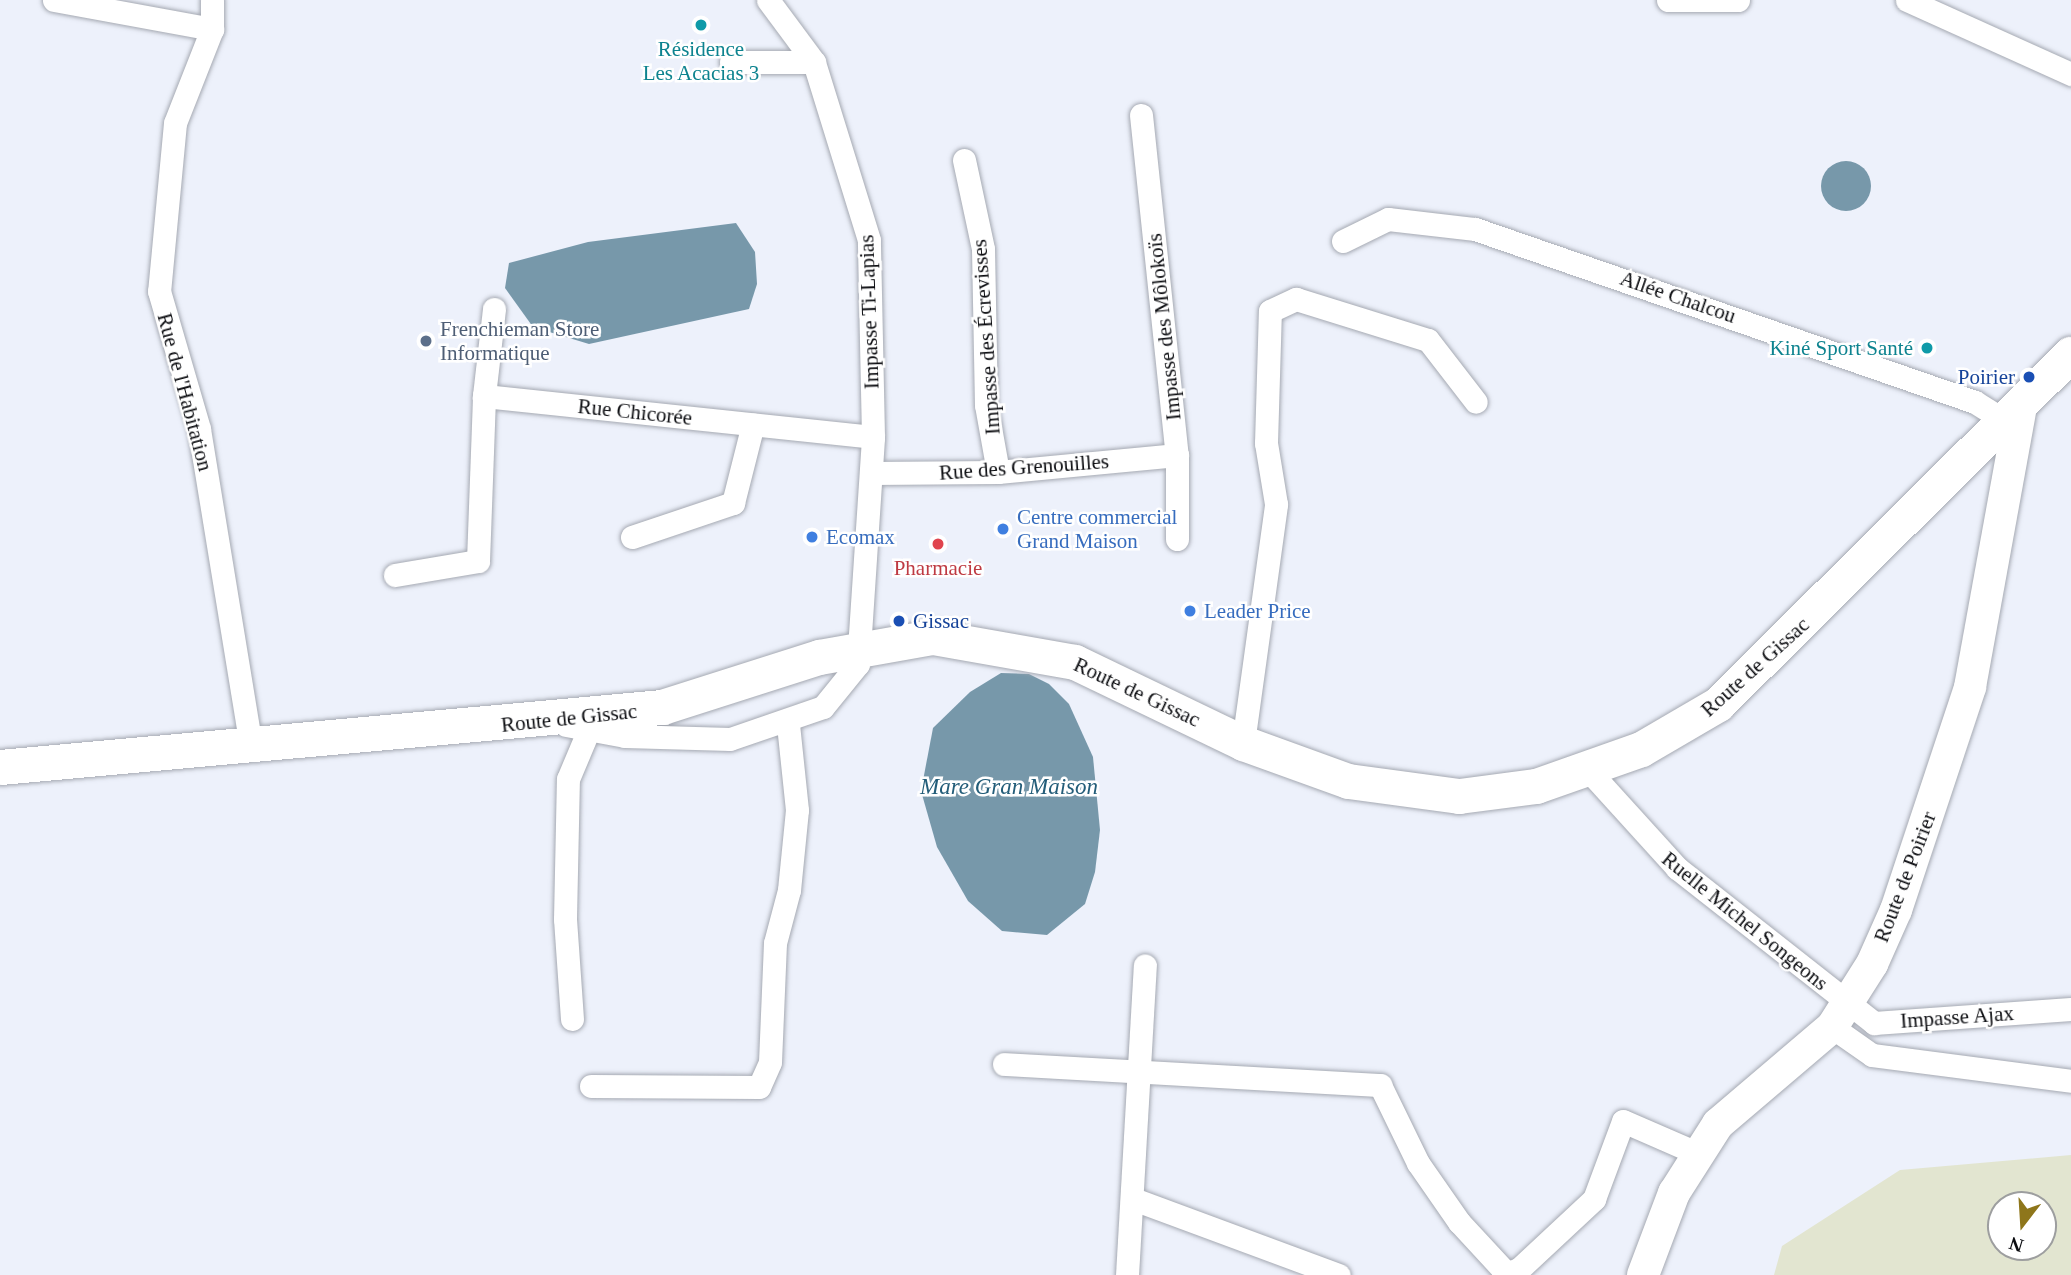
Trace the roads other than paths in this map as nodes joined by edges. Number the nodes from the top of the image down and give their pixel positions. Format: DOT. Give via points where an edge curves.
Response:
graph roads {
  1 [pos="54,0"];
  2 [pos="212,0"];
  3 [pos="768,0"];
  4 [pos="1668,0"];
  5 [pos="1738,0"];
  6 [pos="1907,0"];
  7 [pos="212,29"];
  8 [pos="731,62"];
  9 [pos="814,62"];
  10 [pos="2071,74"];
  11 [pos="1141,115"];
  12 [pos="964,160"];
  13 [pos="1343,241"];
  14 [pos="494,309"];
  15 [pos="2071,354"];
  16 [pos="484,396"];
  17 [pos="1476,402"];
  18 [pos="2013,413"];
  19 [pos="752,424"];
  20 [pos="873,437"];
  21 [pos="1177,455"];
  22 [pos="998,472"];
  23 [pos="871,474"];
  24 [pos="632,537"];
  25 [pos="1177,539"];
  26 [pos="396,575"];
  27 [pos="861,646"];
  28 [pos="550,722"];
  29 [pos="788,724"];
  30 [pos="589,729"];
  31 [pos="1244,743"];
  32 [pos="251,746"];
  33 [pos="0,767"];
  34 [pos="1590,772"];
  35 [pos="1145,967"];
  36 [pos="2071,1009"];
  37 [pos="1840,1016"];
  38 [pos="572,1019"];
  39 [pos="1004,1064"];
  40 [pos="1141,1071"];
  41 [pos="2071,1081"];
  42 [pos="591,1086"];
  43 [pos="1699,1154"];
  44 [pos="1136,1200"];
  45 [pos="1127,1275"];
  46 [pos="1339,1275"];
  47 [pos="1506,1275"];
  48 [pos="1643,1275"];
  1 -- 7 [label="street"];
  2 -- 7 [label="street, Rue de l'Habitation"];
  3 -- 9 [label="street, Impasse Ti-Lapias"];
  4 -- 5 [label="street"];
  6 -- 10 [label="street"];
  7 -- 32 [label="street, Rue de l'Habitation" via="175,123 159,292 199,429"];
  8 -- 9 [label="street"];
  9 -- 20 [label="street, Impasse Ti-Lapias" via="869,240"];
  11 -- 21 [label="street, Impasse des Môlokoïs"];
  12 -- 22 [label="street, Impasse des Écrevisses" via="983,249 985,405"];
  13 -- 18 [label="street, Allée Chalcou" via="1388,219 1475,229"];
  14 -- 16 [label="street"];
  15 -- 18 [label="main road, Route de Gissac"];
  16 -- 19 [label="street, Rue Chicorée"];
  16 -- 26 [label="street" via="478,562"];
  17 -- 31 [label="street" via="1428,340 1296,299 1270,311 1266,443 1276,504"];
  18 -- 34 [label="main road, Route de Gissac" via="1718,704 1687,726"];
  18 -- 37 [label="main road, Route de Poirier" via="1970,687 1896,910"];
  19 -- 20 [label="street, Rue Chicorée"];
  19 -- 24 [label="street" via="733,503"];
  20 -- 23 [label="street, Impasse Ti-Lapias"];
  21 -- 22 [label="street, Rue des Grenouilles"];
  21 -- 25 [label="street, Impasse des Môlokoïs"];
  22 -- 23 [label="street, Rue des Grenouilles"];
  23 -- 27 [label="street, Impasse Ti-Lapias"];
  27 -- 28 [label="main road, Route de Gissac" via="662,707"];
  27 -- 29 [label="street" via="858,664 823,707"];
  27 -- 31 [label="main road, Route de Gissac" via="958,639 1063,659"];
  28 -- 30 [label="street"];
  28 -- 32 [label="main road, Route de Gissac"];
  29 -- 30 [label="street" via="730,739"];
  29 -- 42 [label="street" via="797,810 789,890 775,943 770,1062 759,1087"];
  30 -- 38 [label="street" via="568,779 565,919"];
  31 -- 34 [label="main road, Route de Gissac" via="1348,781 1426,793 1492,794"];
  32 -- 33 [label="main road, Route de Gissac"];
  34 -- 37 [label="street, Ruelle Michel Songeons" via="1677,868"];
  35 -- 40 [label="street"];
  36 -- 37 [label="street, Impasse Ajax" via="1874,1023"];
  37 -- 41 [label="street" via="1872,1055"];
  37 -- 43 [label="main road, Route de Poirier" via="1718,1124"];
  39 -- 40 [label="street"];
  40 -- 44 [label="street"];
  40 -- 47 [label="street" via="1380,1085 1418,1163 1459,1222"];
  43 -- 47 [label="street" via="1623,1121 1594,1199"];
  43 -- 48 [label="main road, Route de Poirier" via="1674,1193"];
  44 -- 45 [label="street"];
  44 -- 46 [label="street"];
}
